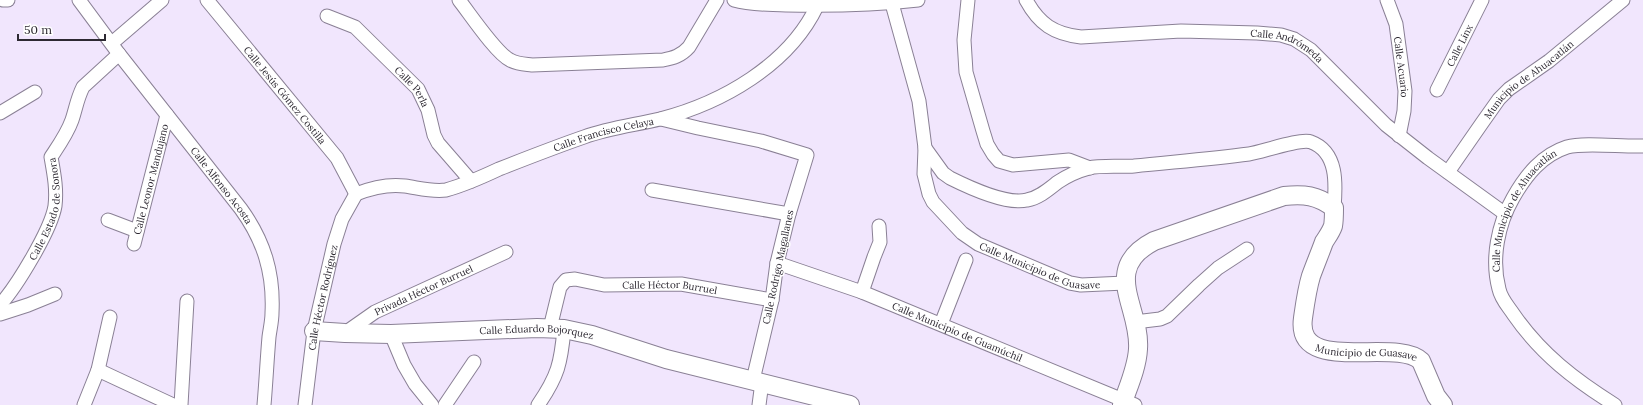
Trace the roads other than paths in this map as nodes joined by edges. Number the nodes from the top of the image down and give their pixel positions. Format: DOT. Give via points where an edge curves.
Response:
graph roads {
  1 [pos="3,0"];
  2 [pos="8,0"];
  3 [pos="79,0"];
  4 [pos="162,0"];
  5 [pos="207,0"];
  6 [pos="459,0"];
  7 [pos="717,0"];
  8 [pos="734,0"];
  9 [pos="918,0"];
  10 [pos="968,0"];
  11 [pos="1026,0"];
  12 [pos="1387,0"];
  13 [pos="1482,0"];
  14 [pos="1623,0"];
  15 [pos="891,2"];
  16 [pos="817,6"];
  17 [pos="327,16"];
  18 [pos="112,43"];
  19 [pos="119,54"];
  20 [pos="1437,90"];
  21 [pos="35,92"];
  22 [pos="0,112"];
  23 [pos="166,115"];
  24 [pos="660,119"];
  25 [pos="1399,136"];
  26 [pos="1643,146"];
  27 [pos="925,148"];
  28 [pos="1090,168"];
  29 [pos="1448,172"];
  30 [pos="471,181"];
  31 [pos="652,190"];
  32 [pos="356,194"];
  33 [pos="1334,208"];
  34 [pos="1504,213"];
  35 [pos="789,214"];
  36 [pos="108,220"];
  37 [pos="879,226"];
  38 [pos="137,231"];
  39 [pos="134,244"];
  40 [pos="1247,249"];
  41 [pos="506,252"];
  42 [pos="966,260"];
  43 [pos="777,263"];
  44 [pos="1125,283"];
  45 [pos="862,292"];
  46 [pos="55,294"];
  47 [pos="772,300"];
  48 [pos="187,301"];
  49 [pos="0,305"];
  50 [pos="0,314"];
  51 [pos="110,317"];
  52 [pos="1135,322"];
  53 [pos="941,324"];
  54 [pos="557,329"];
  55 [pos="314,331"];
  56 [pos="345,333"];
  57 [pos="391,334"];
  58 [pos="474,362"];
  59 [pos="98,370"];
  60 [pos="758,381"];
  61 [pos="823,401"];
  62 [pos="1127,404"];
  63 [pos="84,405"];
  64 [pos="173,405"];
  65 [pos="181,405"];
  66 [pos="264,405"];
  67 [pos="305,405"];
  68 [pos="432,405"];
  69 [pos="445,405"];
  70 [pos="538,405"];
  71 [pos="759,405"];
  72 [pos="850,405"];
  73 [pos="1442,405"];
  74 [pos="1615,405"];
  1 -- 2 [label="street"];
  3 -- 18 [label="street, Calle Alfonso Acosta"];
  4 -- 18 [label="street"];
  5 -- 32 [label="street, Calle Jesús Gómez Costilla" via="337,158"];
  6 -- 7 [label="street" via="500,53 519,64 532,65 674,58 689,47"];
  8 -- 16 [label="street"];
  9 -- 15 [label="street"];
  10 -- 28 [label="street" via="964,40 966,72 983,132 993,154 999,161 1012,166 1069,160"];
  11 -- 25 [label="street, Calle Andrómeda" via="1040,19 1054,30 1066,35 1081,37 1181,31 1257,33 1294,39 1311,50"];
  12 -- 25 [label="street, Calle Acuario" via="1396,24 1405,90"];
  13 -- 20 [label="street, Calle Linx"];
  14 -- 29 [label="street, Municipio de Ahuacatlán" via="1549,61 1509,89 1499,99"];
  15 -- 16 [label="street"];
  15 -- 27 [label="street, Calle Municipio de Guasave" via="917,94"];
  16 -- 24 [label="street, Calle Francisco Celaya" via="810,22 791,44 749,80 726,94"];
  17 -- 30 [label="street, Calle Perla" via="355,27 418,89 428,110 438,144"];
  18 -- 19 [label="street, Calle Alfonso Acosta"];
  19 -- 23 [label="street, Calle Alfonso Acosta"];
  19 -- 49 [label="street, Calle Estado de Sonora" via="83,87 68,128 51,157 56,189 54,208 47,228"];
  21 -- 22 [label="street"];
  23 -- 38 [label="street, Calle Leonor Mandujano"];
  23 -- 66 [label="street, Calle Alfonso Acosta" via="241,209 254,228 264,250 272,292"];
  24 -- 30 [label="street, Calle Francisco Celaya" via="604,130"];
  24 -- 35 [label="street, Calle Rodrigo Magallanes" via="761,141 807,155"];
  25 -- 29 [label="street, Calle Andrómeda"];
  26 -- 34 [label="street, Calle Municipio de Ahuacatlán" via="1581,146 1554,152 1534,167 1522,181"];
  27 -- 28 [label="street" via="943,173 950,178 1014,201 1036,198 1068,176"];
  27 -- 44 [label="street, Calle Municipio de Guasave" via="924,174 929,194 943,214 962,233 978,244 1070,283"];
  28 -- 33 [label="street" via="1255,153 1309,141 1325,152 1333,166 1336,188"];
  29 -- 34 [label="street, Calle Andrómeda"];
  30 -- 32 [label="street, Calle Francisco Celaya" via="439,191 396,186 372,188"];
  31 -- 35 [label="street"];
  32 -- 55 [label="street, Calle Héctor Rodríguez" via="342,219 334,244"];
  33 -- 44 [label="street" via="1324,200 1312,197 1284,196 1154,241 1139,251 1131,261"];
  33 -- 73 [label="street, Municipio de Guasave" via="1333,226 1311,277 1302,319 1306,340 1313,346 1323,349 1406,354 1417,357"];
  34 -- 74 [label="street, Calle Municipio de Ahuacatlán" via="1496,261 1503,299 1536,344 1552,360"];
  35 -- 43 [label="street, Calle Rodrigo Magallanes"];
  36 -- 38 [label="street"];
  37 -- 45 [label="street" via="880,242"];
  38 -- 39 [label="street, Calle Leonor Mandujano"];
  40 -- 52 [label="street" via="1218,268 1168,316 1160,320"];
  41 -- 56 [label="street, Privada Héctor Burruel" via="375,312"];
  42 -- 53 [label="street"];
  43 -- 45 [label="street, Calle Municipio de Guamúchil"];
  43 -- 47 [label="street, Calle Rodrigo Magallanes"];
  44 -- 52 [label="street"];
  45 -- 53 [label="street, Calle Municipio de Guamúchil"];
  46 -- 50 [label="street"];
  47 -- 54 [label="street, Calle Héctor Burruel" via="694,285 604,284 575,278 566,280 560,287"];
  47 -- 60 [label="street, Calle Rodrigo Magallanes"];
  48 -- 65 [label="street"];
  51 -- 59 [label="street"];
  52 -- 62 [label="street" via="1137,359"];
  53 -- 62 [label="street, Calle Municipio de Guamúchil"];
  54 -- 57 [label="street, Calle Eduardo Bojorquez"];
  54 -- 60 [label="street, Calle Eduardo Bojorquez" via="592,335 666,359"];
  54 -- 70 [label="street" via="560,360 557,374"];
  55 -- 56 [label="street, Calle Eduardo Bojorquez"];
  55 -- 67 [label="street, Calle Héctor Rodríguez"];
  56 -- 57 [label="street, Calle Eduardo Bojorquez"];
  57 -- 68 [label="street" via="404,366"];
  58 -- 69 [label="street"];
  59 -- 63 [label="street"];
  59 -- 64 [label="street"];
  60 -- 61 [label="street, Calle Eduardo Bojorquez"];
  60 -- 71 [label="street, Calle Rodrigo Magallanes"];
  61 -- 72 [label="street, Calle Eduardo Bojorquez"];
}
